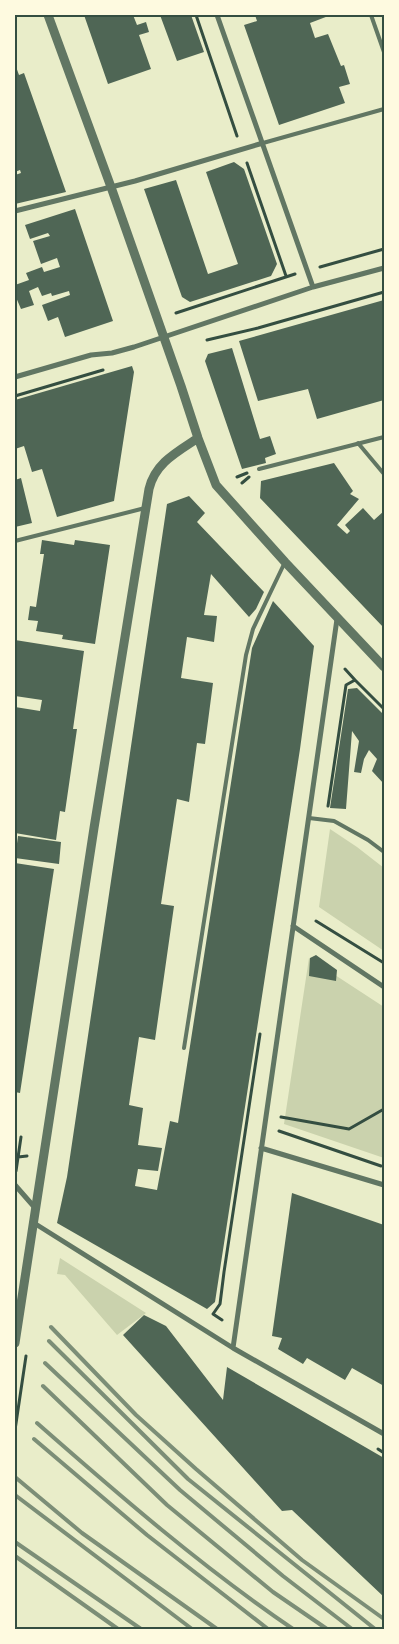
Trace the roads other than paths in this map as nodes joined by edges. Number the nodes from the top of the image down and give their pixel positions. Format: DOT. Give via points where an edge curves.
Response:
graph roads {
  1 [pos="48,15"];
  2 [pos="218,15"];
  3 [pos="371,15"];
  4 [pos="384,52"];
  5 [pos="384,109"];
  6 [pos="263,143"];
  7 [pos="112,187"];
  8 [pos="15,211"];
  9 [pos="384,268"];
  10 [pos="312,287"];
  11 [pos="164,336"];
  12 [pos="15,377"];
  13 [pos="384,437"];
  14 [pos="198,438"];
  15 [pos="358,443"];
  16 [pos="259,469"];
  17 [pos="384,474"];
  18 [pos="145,508"];
  19 [pos="15,540"];
  20 [pos="285,562"];
  21 [pos="338,617"];
  22 [pos="384,667"];
  23 [pos="309,818"];
  24 [pos="384,852"];
  25 [pos="293,926"];
  26 [pos="384,986"];
  27 [pos="184,1048"];
  28 [pos="261,1148"];
  29 [pos="15,1185"];
  30 [pos="384,1185"];
  31 [pos="36,1209"];
  32 [pos="34,1223"];
  33 [pos="15,1343"];
  34 [pos="233,1348"];
  35 [pos="384,1434"];
  1 -- 7 [label="street"];
  2 -- 6 [label="street"];
  3 -- 4 [label="lane"];
  5 -- 6 [label="lane"];
  6 -- 7 [label="street"];
  6 -- 10 [label="street"];
  7 -- 8 [label="street"];
  7 -- 11 [label="street"];
  9 -- 10 [label="street"];
  10 -- 11 [label="street"];
  11 -- 12 [label="street" via="112,353 91,355"];
  11 -- 14 [label="street"];
  13 -- 15 [label="lane"];
  14 -- 18 [label="street" via="157,469"];
  14 -- 20 [label="street" via="216,485"];
  15 -- 16 [label="lane"];
  15 -- 17 [label="lane"];
  18 -- 19 [label="lane"];
  18 -- 31 [label="street"];
  20 -- 21 [label="street"];
  20 -- 27 [label="lane" via="253,629 246,655"];
  21 -- 22 [label="street"];
  21 -- 23 [label="street"];
  23 -- 24 [label="lane" via="334,821"];
  23 -- 25 [label="street"];
  25 -- 26 [label="street"];
  25 -- 28 [label="street"];
  28 -- 30 [label="street"];
  28 -- 34 [label="street"];
  29 -- 31 [label="street"];
  31 -- 32 [label="street"];
  32 -- 33 [label="street"];
  32 -- 34 [label="street"];
  34 -- 35 [label="street"];
}
